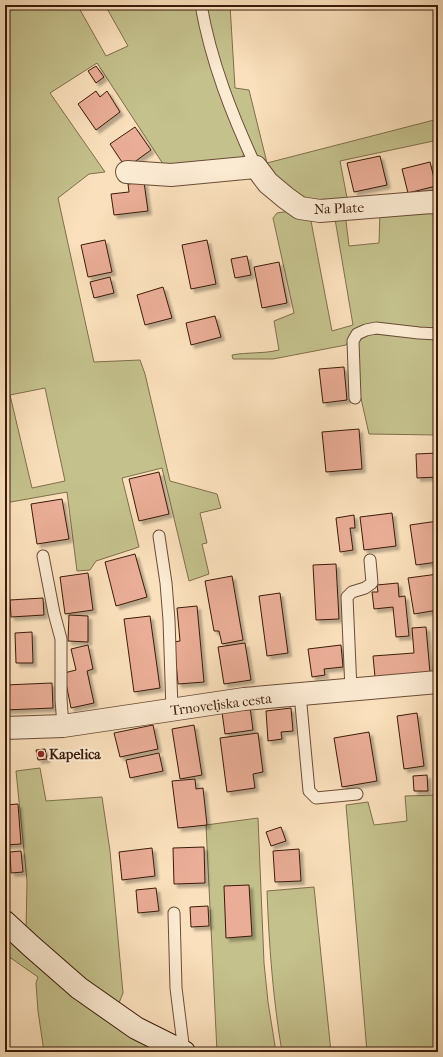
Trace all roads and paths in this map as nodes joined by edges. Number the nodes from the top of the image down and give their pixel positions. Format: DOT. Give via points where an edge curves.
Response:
graph roads {
  1 [pos="201,5"];
  2 [pos="256,167"];
  3 [pos="127,172"];
  4 [pos="438,203"];
  5 [pos="438,334"];
  6 [pos="355,398"];
  7 [pos="159,536"];
  8 [pos="43,556"];
  9 [pos="370,560"];
  10 [pos="438,682"];
  11 [pos="351,690"];
  12 [pos="300,694"];
  13 [pos="172,710"];
  14 [pos="63,726"];
  15 [pos="5,728"];
  16 [pos="357,794"];
  17 [pos="174,913"];
  18 [pos="5,922"];
  19 [pos="184,1052"];
  1 -- 2 [label="lane, Na Plate" via="213,56 227,99"];
  2 -- 3 [label="street" via="171,175"];
  2 -- 4 [label="street, Na Plate" via="268,183 300,208 320,211"];
  5 -- 6 [label="lane" via="376,328 357,334 354,341"];
  7 -- 13 [label="lane" via="169,620"];
  8 -- 14 [label="lane" via="61,639"];
  9 -- 11 [label="lane" via="372,583 347,597"];
  10 -- 11 [label="street, Trnoveljska cesta"];
  11 -- 12 [label="street, Trnoveljska cesta"];
  12 -- 13 [label="street, Trnoveljska cesta"];
  12 -- 16 [label="lane" via="309,791 316,798"];
  13 -- 14 [label="street, Trnoveljska cesta"];
  14 -- 15 [label="street, Trnoveljska cesta"];
  17 -- 19 [label="lane" via="176,988"];
  18 -- 19 [label="street" via="79,988 136,1028"];
}
